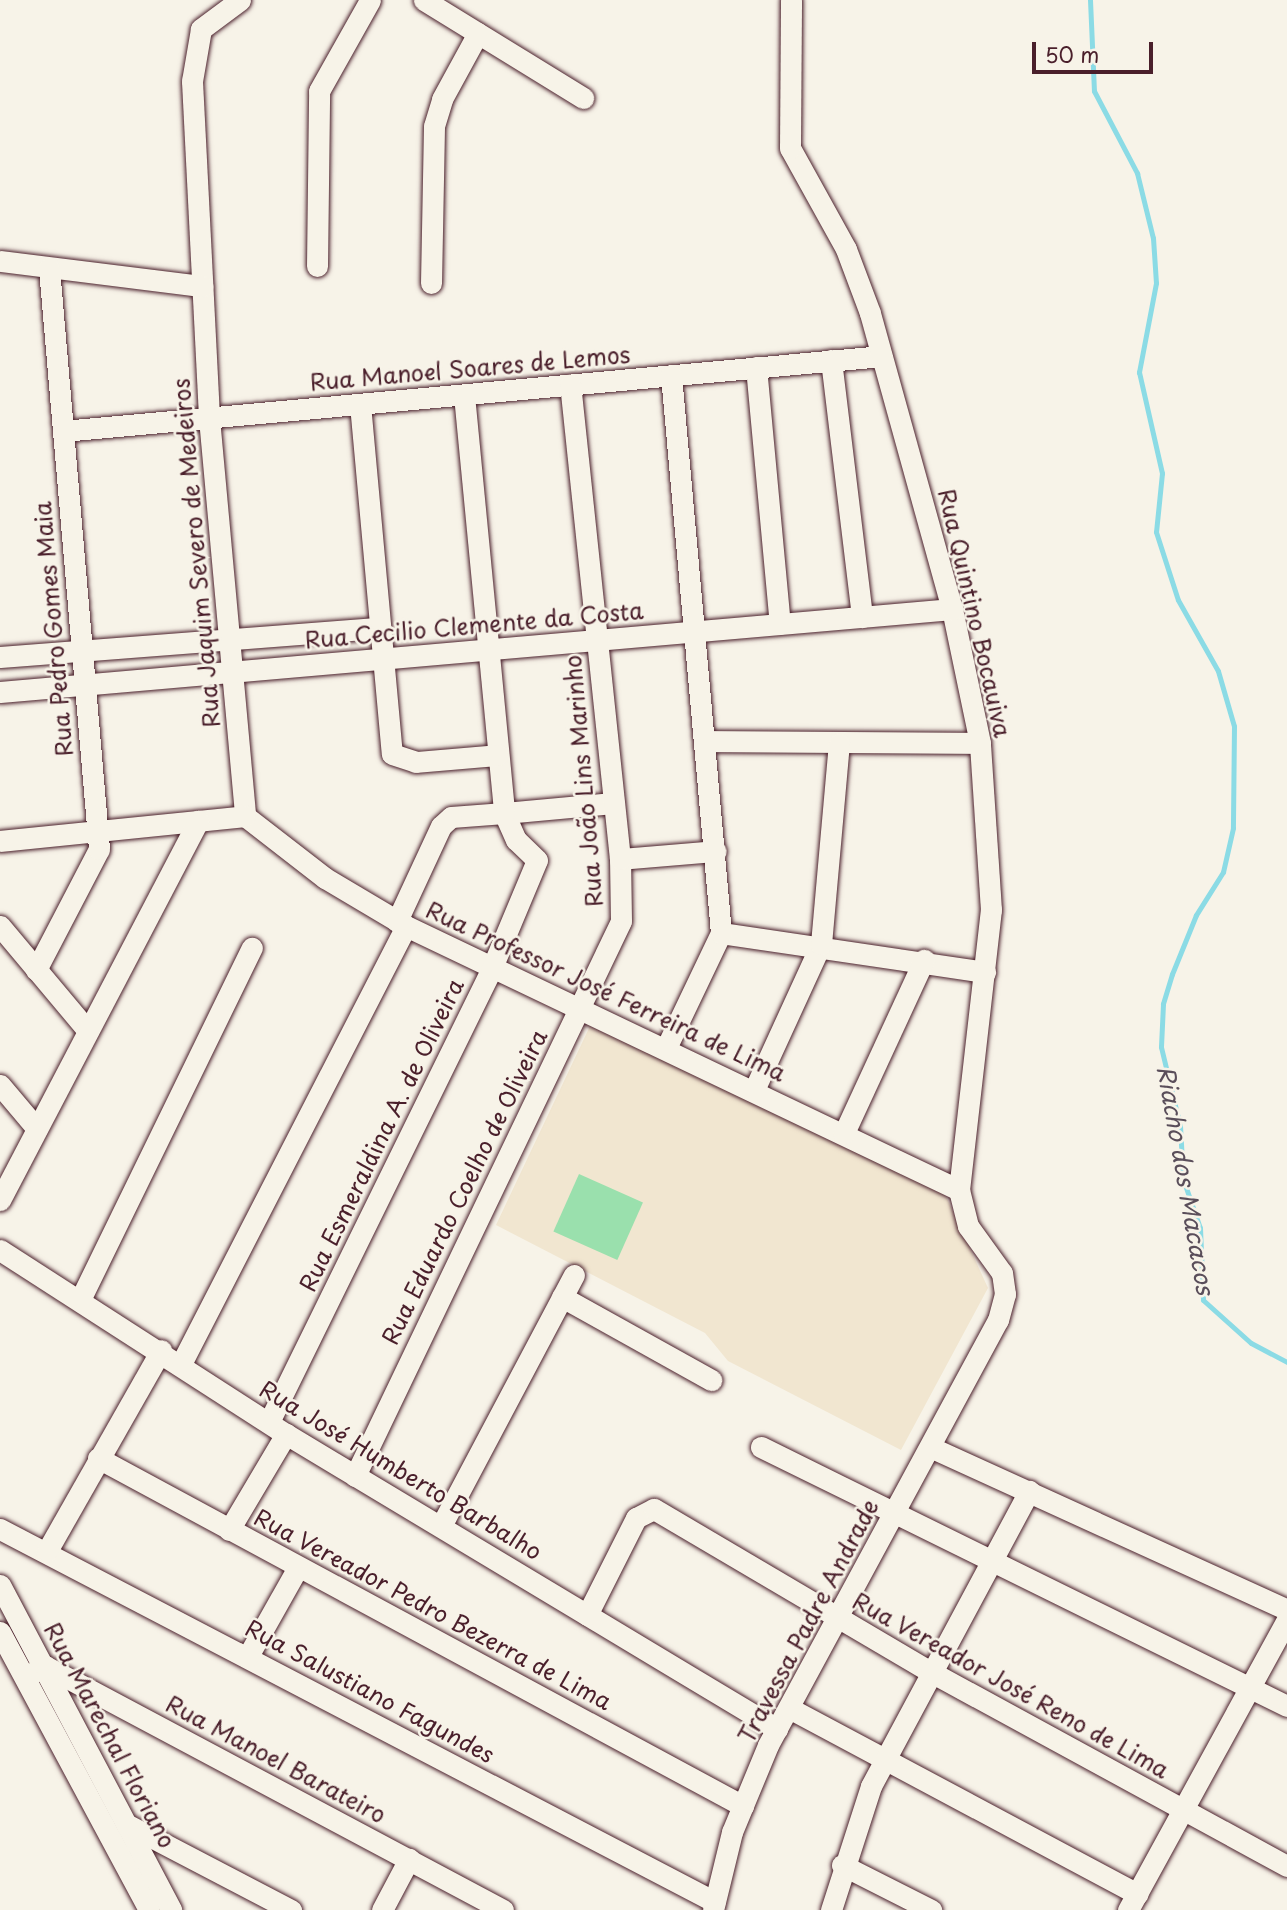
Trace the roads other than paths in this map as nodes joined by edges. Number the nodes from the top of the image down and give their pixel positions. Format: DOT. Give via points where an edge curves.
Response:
graph roads {
  1 [pos="240,0"];
  2 [pos="370,0"];
  3 [pos="424,0"];
  4 [pos="791,0"];
  5 [pos="478,33"];
  6 [pos="583,98"];
  7 [pos="0,261"];
  8 [pos="317,266"];
  9 [pos="49,268"];
  10 [pos="431,283"];
  11 [pos="202,286"];
  12 [pos="882,356"];
  13 [pos="831,360"];
  14 [pos="756,367"];
  15 [pos="671,375"];
  16 [pos="570,385"];
  17 [pos="464,395"];
  18 [pos="360,404"];
  19 [pos="209,418"];
  20 [pos="63,431"];
  21 [pos="952,609"];
  22 [pos="862,617"];
  23 [pos="780,624"];
  24 [pos="380,628"];
  25 [pos="696,632"];
  26 [pos="229,639"];
  27 [pos="596,640"];
  28 [pos="489,650"];
  29 [pos="80,651"];
  30 [pos="0,657"];
  31 [pos="382,659"];
  32 [pos="232,672"];
  33 [pos="83,685"];
  34 [pos="0,692"];
  35 [pos="708,741"];
  36 [pos="980,743"];
  37 [pos="839,744"];
  38 [pos="498,755"];
  39 [pos="614,803"];
  40 [pos="504,813"];
  41 [pos="245,816"];
  42 [pos="198,821"];
  43 [pos="99,831"];
  44 [pos="0,841"];
  45 [pos="716,851"];
  46 [pos="620,859"];
  47 [pos="621,921"];
  48 [pos="401,923"];
  49 [pos="0,926"];
  50 [pos="721,933"];
  51 [pos="821,944"];
  52 [pos="252,948"];
  53 [pos="924,960"];
  54 [pos="36,970"];
  55 [pos="491,970"];
  56 [pos="985,972"];
  57 [pos="579,1009"];
  58 [pos="88,1031"];
  59 [pos="667,1046"];
  60 [pos="0,1085"];
  61 [pos="755,1088"];
  62 [pos="37,1129"];
  63 [pos="844,1133"];
  64 [pos="959,1190"];
  65 [pos="0,1200"];
  66 [pos="0,1250"];
  67 [pos="574,1275"];
  68 [pos="562,1297"];
  69 [pos="80,1300"];
  70 [pos="161,1350"];
  71 [pos="182,1362"];
  72 [pos="973,1366"];
  73 [pos="711,1380"];
  74 [pos="269,1422"];
  75 [pos="286,1434"];
  76 [pos="761,1447"];
  77 [pos="930,1447"];
  78 [pos="97,1458"];
  79 [pos="355,1476"];
  80 [pos="1029,1491"];
  81 [pos="895,1517"];
  82 [pos="441,1526"];
  83 [pos="0,1529"];
  84 [pos="229,1530"];
  85 [pos="47,1551"];
  86 [pos="992,1562"];
  87 [pos="298,1569"];
  88 [pos="0,1586"];
  89 [pos="1287,1610"];
  90 [pos="587,1615"];
  91 [pos="839,1619"];
  92 [pos="1287,1619"];
  93 [pos="0,1632"];
  94 [pos="248,1656"];
  95 [pos="45,1666"];
  96 [pos="931,1672"];
  97 [pos="25,1677"];
  98 [pos="1250,1686"];
  99 [pos="1287,1706"];
  100 [pos="789,1708"];
  101 [pos="777,1729"];
  102 [pos="882,1762"];
  103 [pos="118,1804"];
  104 [pos="743,1806"];
  105 [pos="1182,1810"];
  106 [pos="98,1815"];
  107 [pos="130,1826"];
  108 [pos="409,1859"];
  109 [pos="842,1865"];
  110 [pos="1287,1866"];
  111 [pos="1132,1902"];
  112 [pos="714,1906"];
  113 [pos="149,1910"];
  114 [pos="171,1910"];
  115 [pos="291,1910"];
  116 [pos="382,1910"];
  117 [pos="503,1910"];
  118 [pos="831,1910"];
  119 [pos="931,1910"];
  1 -- 11 [label="street, Rua Jaquim Severo de Medeiros" via="206,23 193,51"];
  2 -- 8 [label="street" via="319,91"];
  3 -- 5 [label="street"];
  4 -- 12 [label="street, Rua Quintino Bocauiva" via="790,148 846,249"];
  5 -- 6 [label="street"];
  5 -- 10 [label="street" via="434,126"];
  7 -- 9 [label="street"];
  9 -- 11 [label="street"];
  9 -- 20 [label="street, Rua Pedro Gomes Maia"];
  11 -- 19 [label="street, Rua Jaquim Severo de Medeiros"];
  12 -- 13 [label="street, Rua Manoel Soares de Lemos"];
  12 -- 21 [label="street, Rua Quintino Bocauiva"];
  13 -- 14 [label="street, Rua Manoel Soares de Lemos"];
  13 -- 22 [label="street"];
  14 -- 15 [label="street, Rua Manoel Soares de Lemos"];
  14 -- 23 [label="street"];
  15 -- 16 [label="street, Rua Manoel Soares de Lemos"];
  15 -- 25 [label="street"];
  16 -- 17 [label="street, Rua Manoel Soares de Lemos"];
  16 -- 27 [label="street, Rua João Lins Marinho"];
  17 -- 18 [label="street, Rua Manoel Soares de Lemos"];
  17 -- 28 [label="street"];
  18 -- 19 [label="street, Rua Manoel Soares de Lemos"];
  18 -- 24 [label="street"];
  19 -- 20 [label="street, Rua Manoel Soares de Lemos"];
  19 -- 26 [label="street, Rua Jaquim Severo de Medeiros"];
  20 -- 29 [label="street, Rua Pedro Gomes Maia"];
  21 -- 22 [label="street, Rua Cecilio Clemente da Costa"];
  21 -- 36 [label="street, Rua Quintino Bocauiva"];
  22 -- 23 [label="street, Rua Cecilio Clemente da Costa"];
  23 -- 25 [label="street, Rua Cecilio Clemente da Costa"];
  24 -- 26 [label="street, Rua Cecilio Clemente da Costa"];
  24 -- 31 [label="street"];
  25 -- 27 [label="street, Rua Cecilio Clemente da Costa"];
  25 -- 35 [label="street"];
  26 -- 29 [label="street, Rua Cecilio Clemente da Costa"];
  26 -- 32 [label="street, Rua Jaquim Severo de Medeiros"];
  27 -- 28 [label="street, Rua Cecilio Clemente da Costa"];
  27 -- 39 [label="street, Rua João Lins Marinho"];
  28 -- 31 [label="street, Rua Cecilio Clemente da Costa"];
  28 -- 38 [label="street"];
  29 -- 30 [label="street, Rua Cecilio Clemente da Costa"];
  29 -- 33 [label="street, Rua Pedro Gomes Maia"];
  31 -- 32 [label="street, Rua Cecilio Clemente da Costa"];
  31 -- 38 [label="street" via="390,745 397,758"];
  32 -- 33 [label="street, Rua Cecilio Clemente da Costa"];
  32 -- 41 [label="street, Rua Jaquim Severo de Medeiros"];
  33 -- 34 [label="street, Rua Cecilio Clemente da Costa"];
  33 -- 43 [label="street, Rua Pedro Gomes Maia"];
  35 -- 37 [label="street"];
  35 -- 45 [label="street"];
  36 -- 37 [label="street"];
  36 -- 56 [label="street, Rua Quintino Bocauiva" via="991,857"];
  37 -- 51 [label="street"];
  38 -- 40 [label="street"];
  39 -- 40 [label="street"];
  39 -- 46 [label="street, Rua João Lins Marinho"];
  40 -- 48 [label="street" via="451,817 441,826"];
  40 -- 55 [label="street, Rua Esmeraldina A. de Oliveira" via="516,840 537,860 537,870"];
  41 -- 42 [label="street"];
  41 -- 48 [label="street, Rua Professor José Ferreira de Lima" via="325,878"];
  42 -- 43 [label="street"];
  42 -- 58 [label="street"];
  43 -- 44 [label="street"];
  43 -- 54 [label="street, Rua Pedro Gomes Maia" via="92,869"];
  45 -- 46 [label="street"];
  45 -- 50 [label="street"];
  46 -- 47 [label="street, Rua João Lins Marinho"];
  47 -- 57 [label="street, Rua Eduardo Coelho de Oliveira"];
  48 -- 55 [label="street, Rua Professor José Ferreira de Lima"];
  48 -- 71 [label="street"];
  49 -- 54 [label="street"];
  50 -- 51 [label="street"];
  50 -- 59 [label="street"];
  51 -- 53 [label="street"];
  51 -- 61 [label="street"];
  52 -- 69 [label="street"];
  53 -- 56 [label="street"];
  53 -- 63 [label="street"];
  54 -- 58 [label="street"];
  55 -- 57 [label="street, Rua Professor José Ferreira de Lima"];
  55 -- 74 [label="street, Rua Esmeraldina A. de Oliveira"];
  56 -- 64 [label="street, Rua Quintino Bocauiva"];
  57 -- 59 [label="street, Rua Professor José Ferreira de Lima"];
  57 -- 79 [label="street, Rua Eduardo Coelho de Oliveira"];
  58 -- 62 [label="street"];
  59 -- 61 [label="street, Rua Professor José Ferreira de Lima"];
  60 -- 62 [label="street"];
  61 -- 63 [label="street, Rua Professor José Ferreira de Lima"];
  62 -- 65 [label="street"];
  63 -- 64 [label="street, Rua Professor José Ferreira de Lima"];
  64 -- 72 [label="street, Rua Quintino Bocauiva" via="968,1226 997,1264 1005,1294 998,1320"];
  66 -- 69 [label="street, Rua José Humberto Barbalho"];
  67 -- 68 [label="street"];
  68 -- 73 [label="street"];
  68 -- 82 [label="street"];
  69 -- 70 [label="street, Rua José Humberto Barbalho"];
  70 -- 71 [label="street, Rua José Humberto Barbalho"];
  70 -- 78 [label="street"];
  71 -- 74 [label="street, Rua José Humberto Barbalho"];
  72 -- 77 [label="street, Travessa Padre Andrade"];
  74 -- 75 [label="street, Rua José Humberto Barbalho"];
  75 -- 79 [label="street, Rua José Humberto Barbalho"];
  75 -- 84 [label="street"];
  76 -- 81 [label="street"];
  77 -- 80 [label="street"];
  77 -- 81 [label="street, Travessa Padre Andrade"];
  78 -- 84 [label="street, Rua Vereador Pedro Bezerra de Lima"];
  78 -- 85 [label="street"];
  79 -- 82 [label="street, Rua José Humberto Barbalho"];
  80 -- 86 [label="street"];
  80 -- 89 [label="street"];
  81 -- 86 [label="street"];
  81 -- 91 [label="street, Travessa Padre Andrade"];
  82 -- 90 [label="street, Rua José Humberto Barbalho"];
  83 -- 85 [label="street, Rua Salustiano Fagundes"];
  84 -- 87 [label="street, Rua Vereador Pedro Bezerra de Lima"];
  85 -- 94 [label="street, Rua Salustiano Fagundes"];
  86 -- 96 [label="street"];
  86 -- 98 [label="street"];
  87 -- 94 [label="street"];
  87 -- 104 [label="street, Rua Vereador Pedro Bezerra de Lima"];
  88 -- 95 [label="street, Rua Marechal Floriano"];
  90 -- 91 [label="street, Rua Vereador José Reno de Lima" via="640,1513 664,1514"];
  90 -- 101 [label="street, Rua José Humberto Barbalho"];
  91 -- 96 [label="street, Rua Vereador José Reno de Lima"];
  91 -- 100 [label="street, Travessa Padre Andrade"];
  92 -- 98 [label="street"];
  93 -- 97 [label="street, Rua Marechal Floriano"];
  94 -- 112 [label="street, Rua Salustiano Fagundes"];
  95 -- 97 [label="street"];
  95 -- 103 [label="street, Rua Marechal Floriano"];
  95 -- 108 [label="street, Rua Manoel Barateiro"];
  96 -- 102 [label="street"];
  96 -- 105 [label="street, Rua Vereador José Reno de Lima"];
  97 -- 106 [label="street, Rua Marechal Floriano"];
  98 -- 99 [label="street"];
  98 -- 105 [label="street"];
  100 -- 101 [label="street, Travessa Padre Andrade"];
  100 -- 102 [label="street"];
  101 -- 104 [label="street, Travessa Padre Andrade"];
  102 -- 109 [label="street"];
  102 -- 111 [label="street"];
  103 -- 106 [label="street"];
  103 -- 107 [label="street, Rua Marechal Floriano"];
  104 -- 112 [label="street, Travessa Padre Andrade"];
  105 -- 110 [label="street, Rua Vereador José Reno de Lima"];
  105 -- 111 [label="street"];
  106 -- 113 [label="street, Rua Marechal Floriano"];
  107 -- 114 [label="street, Rua Marechal Floriano"];
  107 -- 115 [label="street"];
  108 -- 116 [label="street"];
  108 -- 117 [label="street, Rua Manoel Barateiro"];
  109 -- 118 [label="street"];
  109 -- 119 [label="street"];
}
